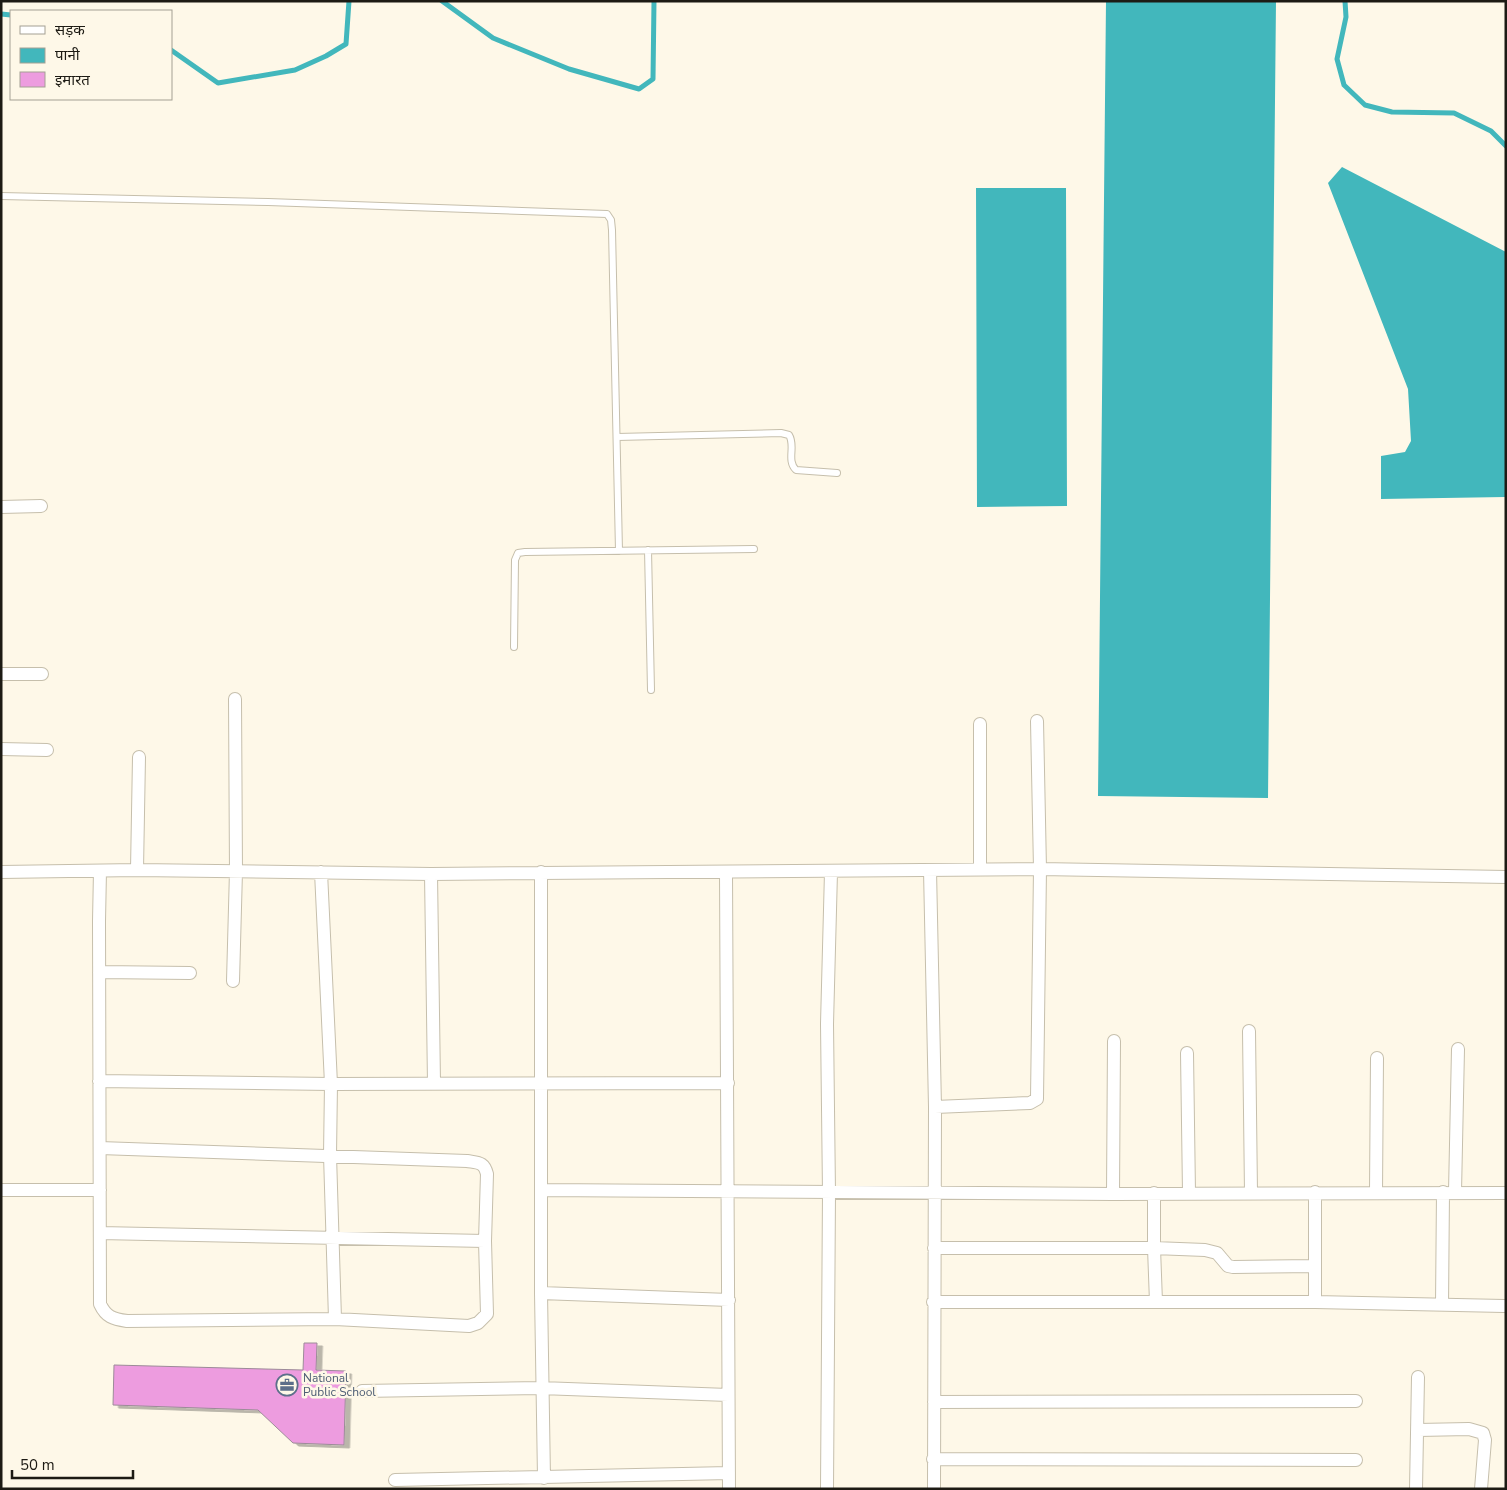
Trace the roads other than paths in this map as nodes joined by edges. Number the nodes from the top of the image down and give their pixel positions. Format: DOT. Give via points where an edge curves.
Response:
graph roads {
  1 [pos="1,196"];
  2 [pos="617,437"];
  3 [pos="836,473"];
  4 [pos="41,506"];
  5 [pos="1,507"];
  6 [pos="754,549"];
  7 [pos="648,550"];
  8 [pos="619,551"];
  9 [pos="514,647"];
  10 [pos="1,674"];
  11 [pos="42,674"];
  12 [pos="651,690"];
  13 [pos="235,699"];
  14 [pos="1037,721"];
  15 [pos="980,724"];
  16 [pos="1,749"];
  17 [pos="47,750"];
  18 [pos="139,757"];
  19 [pos="1040,869"];
  20 [pos="136,870"];
  21 [pos="930,870"];
  22 [pos="980,870"];
  23 [pos="100,871"];
  24 [pos="236,871"];
  25 [pos="1,872"];
  26 [pos="321,872"];
  27 [pos="541,872"];
  28 [pos="726,872"];
  29 [pos="831,872"];
  30 [pos="431,874"];
  31 [pos="1506,877"];
  32 [pos="99,972"];
  33 [pos="190,973"];
  34 [pos="233,982"];
  35 [pos="1249,1031"];
  36 [pos="1114,1041"];
  37 [pos="1458,1049"];
  38 [pos="1187,1053"];
  39 [pos="1377,1058"];
  40 [pos="99,1081"];
  41 [pos="434,1083"];
  42 [pos="728,1083"];
  43 [pos="331,1084"];
  44 [pos="540,1084"];
  45 [pos="935,1107"];
  46 [pos="100,1148"];
  47 [pos="330,1155"];
  48 [pos="1,1190"];
  49 [pos="100,1190"];
  50 [pos="541,1190"];
  51 [pos="1251,1192"];
  52 [pos="1314,1192"];
  53 [pos="1376,1192"];
  54 [pos="1449,1192"];
  55 [pos="728,1193"];
  56 [pos="830,1193"];
  57 [pos="934,1193"];
  58 [pos="1154,1193"];
  59 [pos="1189,1193"];
  60 [pos="1506,1193"];
  61 [pos="1113,1194"];
  62 [pos="100,1233"];
  63 [pos="333,1237"];
  64 [pos="486,1241"];
  65 [pos="934,1248"];
  66 [pos="1154,1248"];
  67 [pos="1315,1266"];
  68 [pos="541,1294"];
  69 [pos="729,1300"];
  70 [pos="934,1302"];
  71 [pos="1156,1302"];
  72 [pos="1315,1302"];
  73 [pos="1442,1305"];
  74 [pos="1504,1306"];
  75 [pos="335,1319"];
  76 [pos="1418,1377"];
  77 [pos="541,1388"];
  78 [pos="362,1391"];
  79 [pos="728,1394"];
  80 [pos="1356,1401"];
  81 [pos="934,1402"];
  82 [pos="1418,1430"];
  83 [pos="934,1459"];
  84 [pos="1356,1460"];
  85 [pos="729,1473"];
  86 [pos="544,1478"];
  87 [pos="395,1480"];
  88 [pos="486,1483"];
  89 [pos="729,1489"];
  90 [pos="827,1489"];
  91 [pos="934,1489"];
  92 [pos="1416,1489"];
  93 [pos="1481,1489"];
  1 -- 2 [label="lane" via="607,214 612,230"];
  2 -- 3 [label="lane" via="781,432 789,435 792,441 791,463 796,470"];
  2 -- 8 [label="lane"];
  4 -- 5 [label="street"];
  6 -- 7 [label="lane"];
  7 -- 8 [label="lane"];
  7 -- 12 [label="lane"];
  8 -- 9 [label="lane" via="518,553 515,560"];
  10 -- 11 [label="street"];
  13 -- 24 [label="street"];
  14 -- 19 [label="street"];
  15 -- 22 [label="street"];
  16 -- 17 [label="street"];
  18 -- 20 [label="street"];
  19 -- 22 [label="street"];
  19 -- 31 [label="street"];
  19 -- 45 [label="street" via="1036,1099 1030,1104"];
  20 -- 23 [label="street"];
  20 -- 24 [label="street"];
  21 -- 22 [label="street"];
  21 -- 29 [label="street"];
  21 -- 45 [label="street"];
  23 -- 25 [label="street"];
  23 -- 32 [label="street"];
  24 -- 26 [label="street"];
  24 -- 34 [label="street"];
  26 -- 30 [label="street"];
  26 -- 43 [label="street"];
  27 -- 28 [label="street"];
  27 -- 30 [label="street"];
  27 -- 44 [label="street"];
  28 -- 29 [label="street"];
  28 -- 42 [label="street"];
  29 -- 56 [label="street" via="827,1024"];
  30 -- 41 [label="street"];
  32 -- 33 [label="street"];
  32 -- 40 [label="street"];
  35 -- 51 [label="street"];
  36 -- 61 [label="street"];
  37 -- 54 [label="street"];
  38 -- 59 [label="street"];
  39 -- 53 [label="street"];
  40 -- 43 [label="street"];
  40 -- 46 [label="street"];
  41 -- 43 [label="street"];
  41 -- 44 [label="street"];
  42 -- 44 [label="street"];
  42 -- 55 [label="street"];
  43 -- 47 [label="street"];
  44 -- 50 [label="street"];
  45 -- 57 [label="street"];
  46 -- 47 [label="street"];
  46 -- 49 [label="street"];
  47 -- 63 [label="street"];
  47 -- 64 [label="street" via="483,1164 487,1174"];
  48 -- 49 [label="street"];
  49 -- 62 [label="street"];
  50 -- 55 [label="street"];
  50 -- 68 [label="street"];
  51 -- 52 [label="street"];
  51 -- 59 [label="street"];
  52 -- 53 [label="street"];
  52 -- 67 [label="street"];
  53 -- 54 [label="street"];
  54 -- 60 [label="street"];
  54 -- 73 [label="street"];
  55 -- 56 [label="street"];
  55 -- 69 [label="street"];
  56 -- 57 [label="street"];
  56 -- 90 [label="street"];
  57 -- 61 [label="street"];
  57 -- 65 [label="street"];
  58 -- 59 [label="street"];
  58 -- 61 [label="street"];
  58 -- 66 [label="street"];
  62 -- 63 [label="street"];
  62 -- 75 [label="street" via="100,1304 110,1318"];
  63 -- 64 [label="street"];
  63 -- 75 [label="street"];
  64 -- 75 [label="street" via="487,1314 483,1320 475,1324"];
  65 -- 66 [label="street"];
  65 -- 70 [label="street"];
  66 -- 67 [label="street" via="1213,1251 1233,1267"];
  66 -- 71 [label="street"];
  67 -- 72 [label="street"];
  68 -- 69 [label="street"];
  68 -- 77 [label="street"];
  69 -- 79 [label="street"];
  70 -- 71 [label="street"];
  70 -- 81 [label="street"];
  71 -- 72 [label="street"];
  72 -- 73 [label="street"];
  73 -- 74 [label="street"];
  76 -- 82 [label="street"];
  77 -- 78 [label="street"];
  77 -- 79 [label="street"];
  77 -- 86 [label="street"];
  79 -- 85 [label="street"];
  80 -- 81 [label="street"];
  81 -- 83 [label="street"];
  82 -- 92 [label="street"];
  82 -- 93 [label="street" via="1469,1429 1483,1433"];
  83 -- 84 [label="street"];
  83 -- 91 [label="street"];
  85 -- 86 [label="street"];
  85 -- 89 [label="street"];
  86 -- 88 [label="street"];
  87 -- 88 [label="street"];
}
